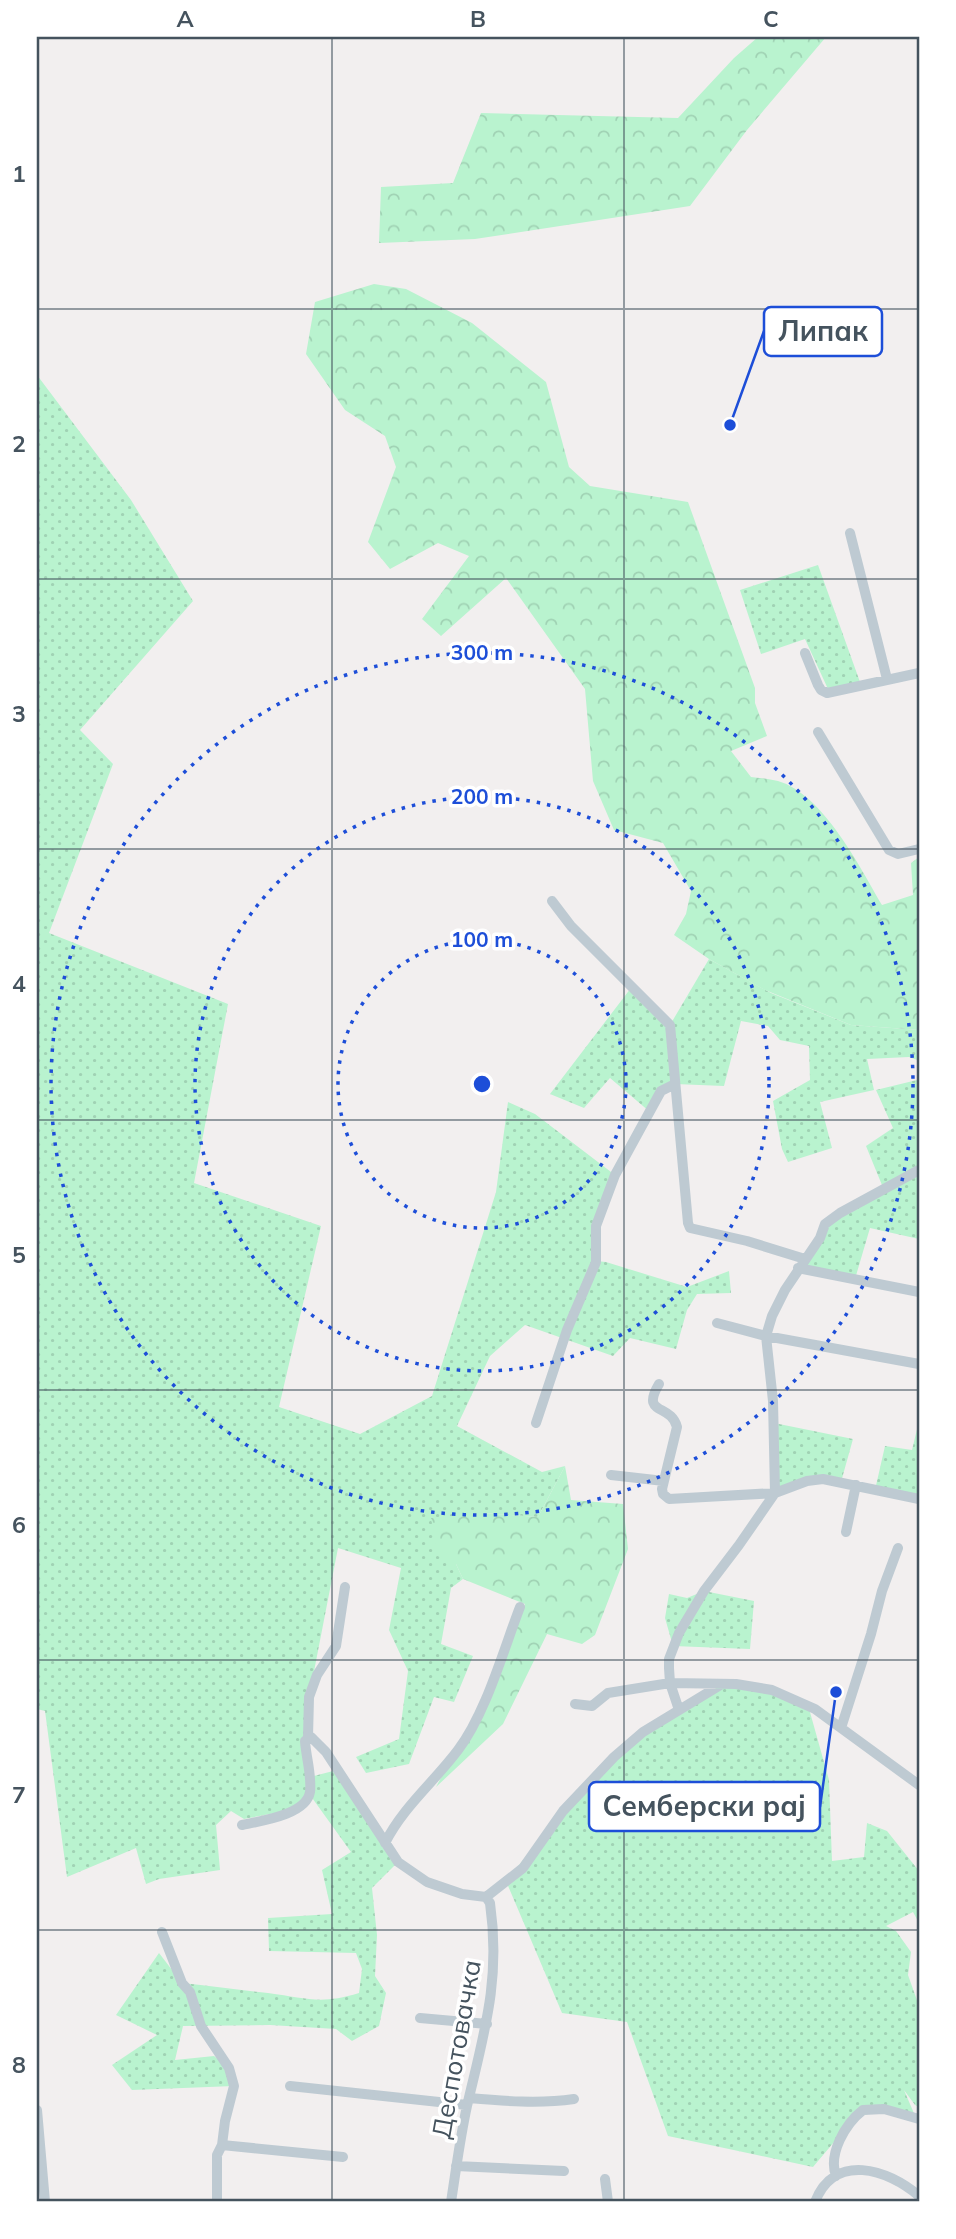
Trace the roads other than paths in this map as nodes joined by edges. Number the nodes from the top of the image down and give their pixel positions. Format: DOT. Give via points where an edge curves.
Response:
graph roads {
  1 [pos="850,533"];
  2 [pos="805,653"];
  3 [pos="919,673"];
  4 [pos="887,679"];
  5 [pos="818,732"];
  6 [pos="919,849"];
  7 [pos="552,901"];
  8 [pos="675,1084"];
  9 [pos="919,1170"];
  10 [pos="805,1259"];
  11 [pos="798,1268"];
  12 [pos="919,1292"];
  13 [pos="717,1322"];
  14 [pos="766,1336"];
  15 [pos="919,1364"];
  16 [pos="659,1384"];
  17 [pos="536,1423"];
  18 [pos="611,1475"];
  19 [pos="664,1481"];
  20 [pos="856,1485"];
  21 [pos="775,1493"];
  22 [pos="919,1499"];
  23 [pos="846,1532"];
  24 [pos="898,1548"];
  25 [pos="345,1587"];
  26 [pos="520,1607"];
  27 [pos="670,1683"];
  28 [pos="723,1684"];
  29 [pos="575,1704"];
  30 [pos="680,1710"];
  31 [pos="841,1728"];
  32 [pos="308,1737"];
  33 [pos="919,1785"];
  34 [pos="242,1825"];
  35 [pos="385,1843"];
  36 [pos="486,1897"];
  37 [pos="162,1932"];
  38 [pos="421,2018"];
  39 [pos="487,2024"];
  40 [pos="290,2086"];
  41 [pos="574,2099"];
  42 [pos="468,2101"];
  43 [pos="37,2110"];
  44 [pos="919,2119"];
  45 [pos="222,2145"];
  46 [pos="343,2157"];
  47 [pos="456,2166"];
  48 [pos="564,2171"];
  49 [pos="836,2176"];
  50 [pos="605,2179"];
  51 [pos="919,2196"];
  52 [pos="45,2202"];
  53 [pos="217,2202"];
  54 [pos="451,2202"];
  55 [pos="608,2202"];
  56 [pos="815,2202"];
  1 -- 4 [label="street"];
  2 -- 4 [label="street" via="824,692"];
  3 -- 4 [label="street"];
  5 -- 6 [label="street" via="890,850 898,854"];
  7 -- 8 [label="street" via="670,1025"];
  8 -- 10 [label="street" via="688,1226"];
  8 -- 17 [label="street" via="661,1091 615,1175 596,1226 596,1262"];
  9 -- 10 [label="street" via="839,1213 825,1224"];
  10 -- 11 [label="street"];
  11 -- 12 [label="street"];
  11 -- 14 [label="street"];
  13 -- 14 [label="street"];
  14 -- 15 [label="street"];
  14 -- 21 [label="street"];
  16 -- 19 [label="street" via="652,1402 671,1416 677,1427"];
  18 -- 19 [label="street"];
  19 -- 21 [label="street" via="663,1494 674,1500"];
  20 -- 21 [label="street" via="823,1479"];
  20 -- 22 [label="street"];
  20 -- 23 [label="street"];
  21 -- 27 [label="street" via="678,1633 669,1659"];
  24 -- 31 [label="street"];
  25 -- 32 [label="street" via="336,1646 309,1697"];
  26 -- 35 [label="street" via="469,1731 444,1768 395,1823"];
  27 -- 28 [label="street"];
  27 -- 29 [label="street" via="608,1693 592,1706"];
  27 -- 30 [label="street"];
  28 -- 30 [label="street"];
  28 -- 31 [label="street" via="772,1690 808,1705"];
  30 -- 36 [label="street" via="643,1732 614,1757 563,1811 523,1868"];
  31 -- 33 [label="street"];
  32 -- 34 [label="street" via="310,1794 303,1804 271,1819"];
  32 -- 35 [label="street" via="326,1752"];
  35 -- 36 [label="street" via="398,1862 426,1882"];
  36 -- 39 [label="street, Деспотовачка" via="495,1961"];
  37 -- 45 [label="street" via="201,2026 229,2068 234,2086"];
  38 -- 39 [label="street"];
  39 -- 42 [label="street, Деспотовачка"];
  40 -- 42 [label="street"];
  41 -- 42 [label="street"];
  42 -- 47 [label="street, Деспотовачка"];
  43 -- 52 [label="street"];
  44 -- 49 [label="street" via="884,2109 863,2110 850,2122 839,2144 833,2164"];
  45 -- 46 [label="street"];
  45 -- 53 [label="street" via="217,2155"];
  47 -- 48 [label="street"];
  47 -- 54 [label="street, Деспотовачка"];
  49 -- 51 [label="street" via="857,2170 877,2172 899,2180"];
  49 -- 56 [label="street" via="822,2187"];
  50 -- 55 [label="street"];
}
